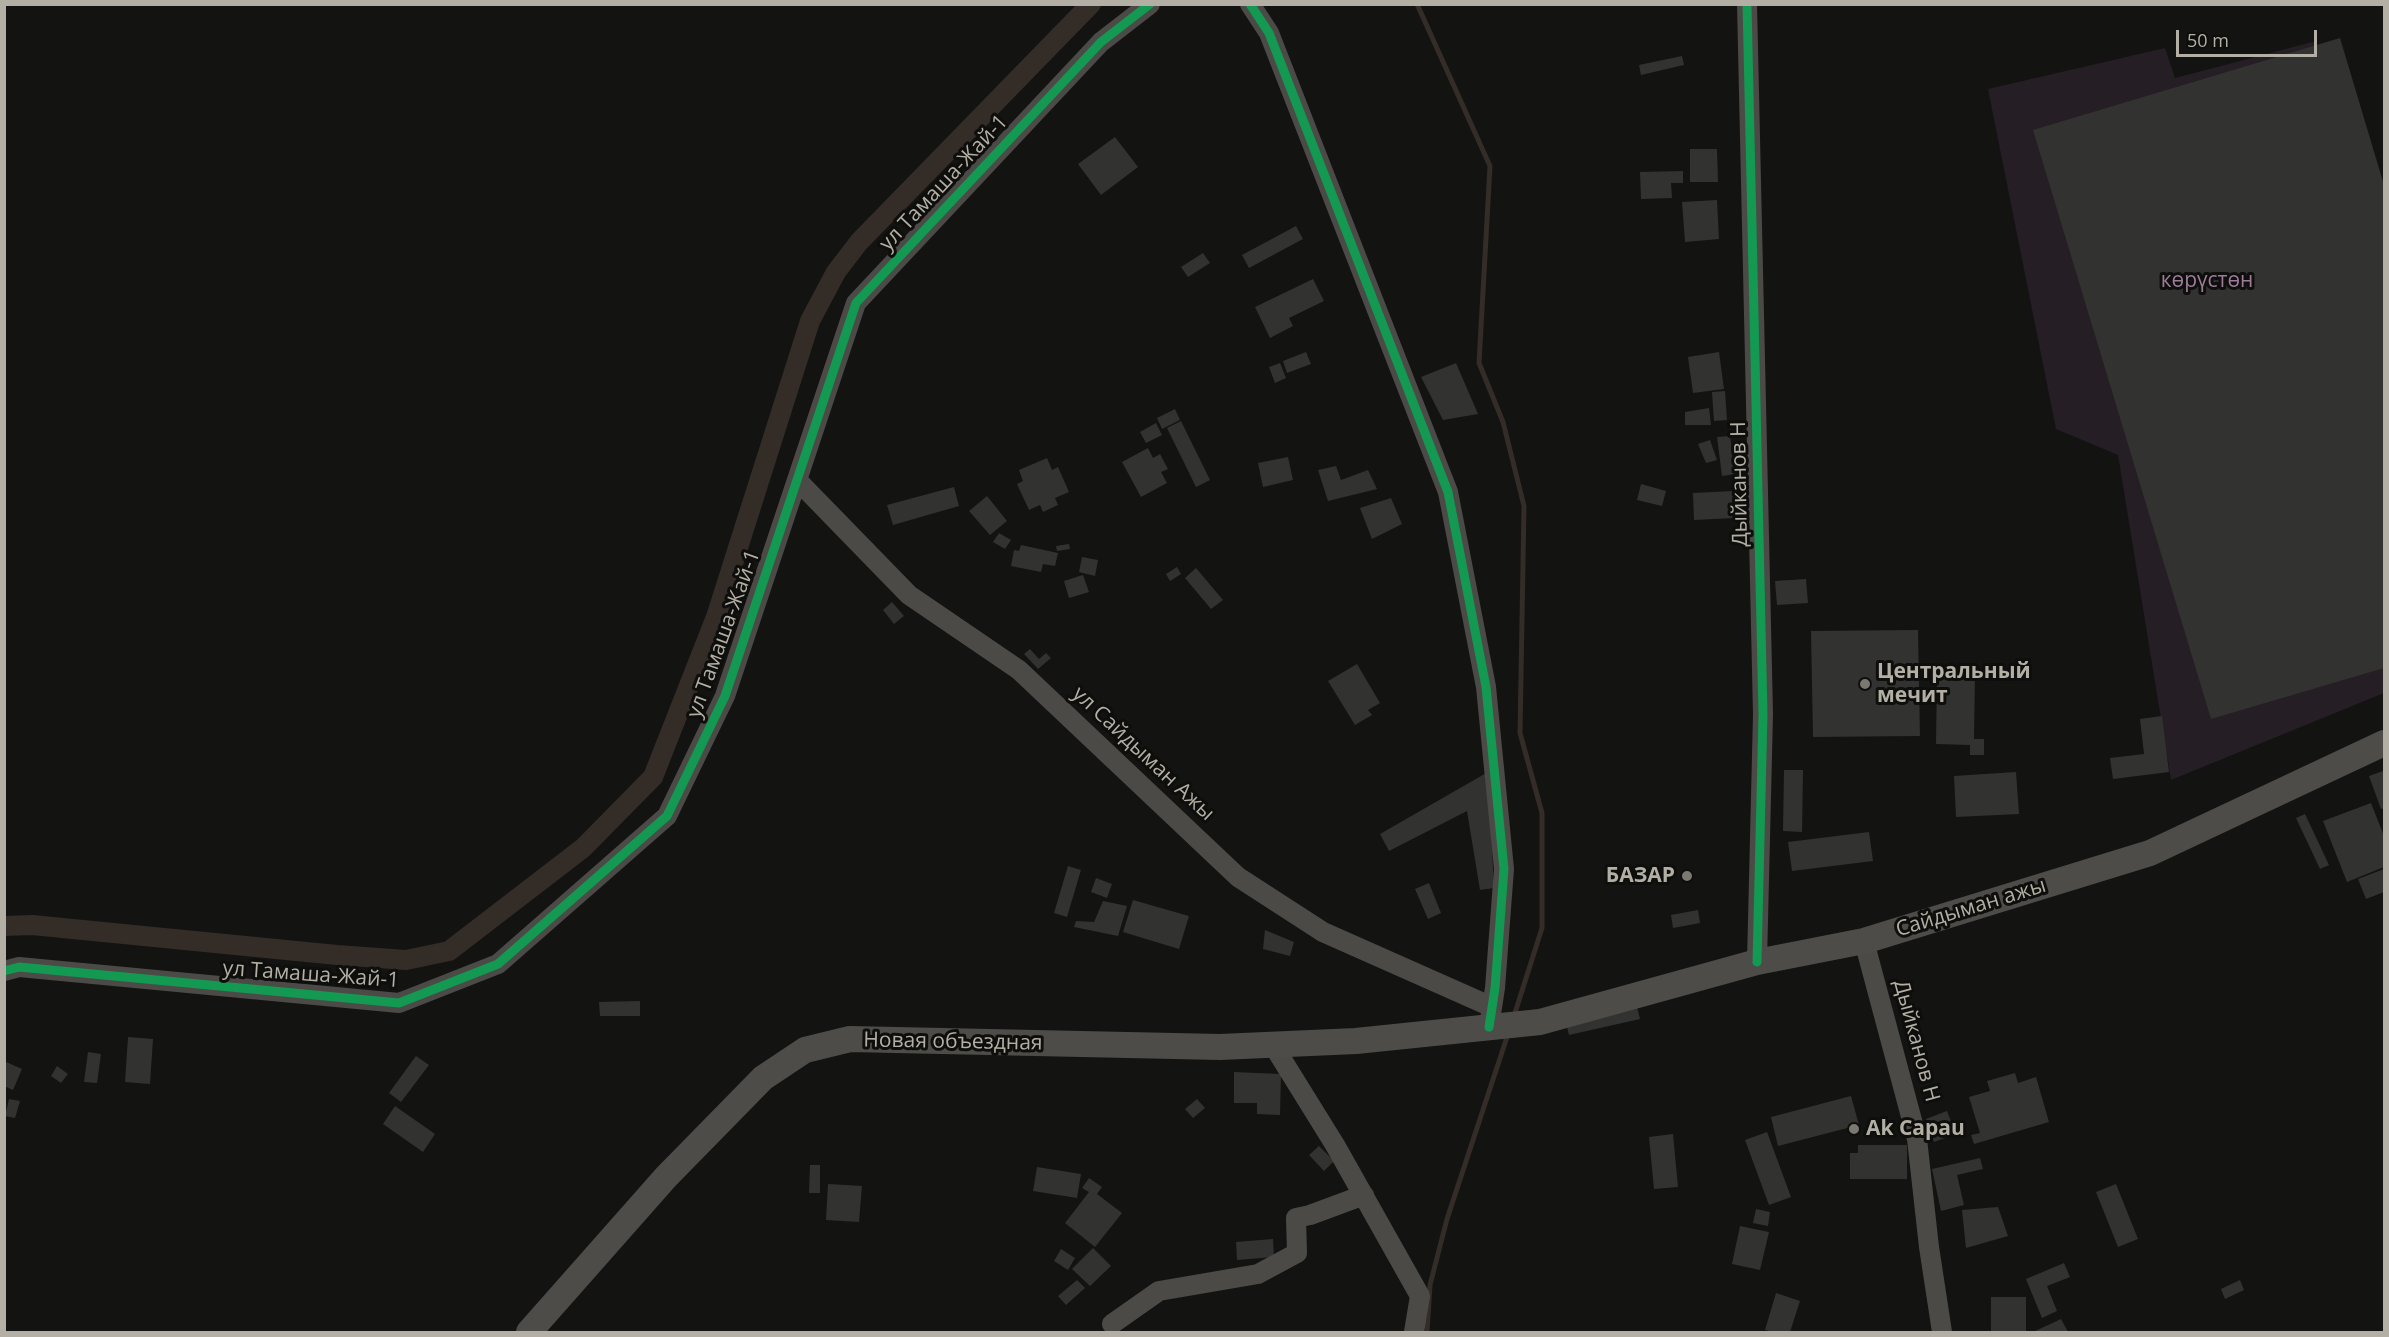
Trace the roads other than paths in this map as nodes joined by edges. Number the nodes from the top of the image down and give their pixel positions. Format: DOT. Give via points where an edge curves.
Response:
graph roads {
  1 [pos="1150,4"];
  2 [pos="1250,4"];
  3 [pos="1747,4"];
  4 [pos="798,481"];
  5 [pos="2385,742"];
  6 [pos="1864,941"];
  7 [pos="1757,962"];
  8 [pos="4,971"];
  9 [pos="1493,1020"];
  10 [pos="1273,1045"];
  11 [pos="1364,1195"];
  12 [pos="1112,1324"];
  13 [pos="529,1332"];
  14 [pos="1414,1332"];
  15 [pos="1942,1332"];
  1 -- 4 [label="street, ул Тамаша-Жай-1" via="1101,42 856,303"];
  2 -- 9 [label="street" via="1269,33 1448,492 1486,687 1504,869"];
  3 -- 7 [label="street, Дыйканов Н" via="1763,714"];
  4 -- 8 [label="street, ул Тамаша-Жай-1" via="725,696 668,816 498,964 399,1003 19,967"];
  4 -- 9 [label="street, ул Сайдыман Ажы" via="909,595 1019,670 1238,877 1323,932"];
  5 -- 6 [label="main road, Сайдыман ажы" via="2150,853"];
  6 -- 7 [label="main road, Сайдыман ажы"];
  6 -- 15 [label="street, Дыйканов Н" via="1917,1139"];
  7 -- 9 [label="main road, Сайдыман ажы" via="1540,1022"];
  9 -- 10 [label="main road, Новая объездная" via="1356,1041"];
  10 -- 11 [label="street"];
  10 -- 13 [label="main road, Новая объездная" via="850,1039 805,1050 763,1078 739,1102 666,1177"];
  11 -- 12 [label="street" via="1296,1218 1297,1253 1258,1274 1159,1291"];
  11 -- 14 [label="street" via="1420,1296"];
}
